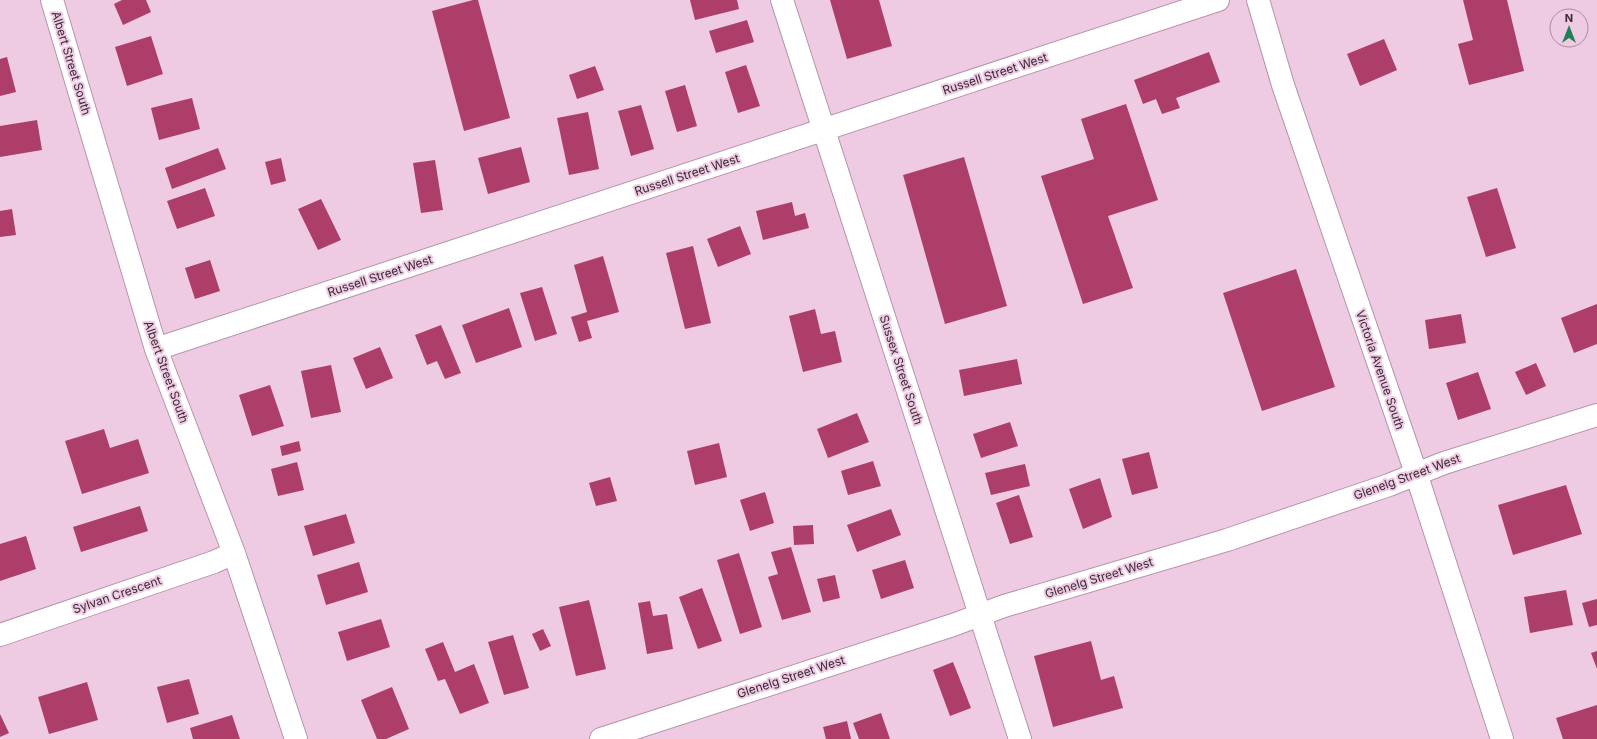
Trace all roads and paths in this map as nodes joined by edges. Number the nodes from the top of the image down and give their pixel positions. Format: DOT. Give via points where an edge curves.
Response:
graph roads {
  1 [pos="52,0"];
  2 [pos="782,0"];
  3 [pos="1218,0"];
  4 [pos="1258,0"];
  5 [pos="823,130"];
  6 [pos="156,349"];
  7 [pos="1597,415"];
  8 [pos="1416,473"];
  9 [pos="234,553"];
  10 [pos="980,614"];
  11 [pos="0,636"];
  12 [pos="296,739"];
  13 [pos="601,739"];
  14 [pos="1020,739"];
  15 [pos="1502,739"];
  1 -- 6 [label="street, Albert Street South"];
  2 -- 5 [label="street, Sussex Street South"];
  3 -- 5 [label="street, Russell Street West"];
  4 -- 8 [label="street, Victoria Avenue South" via="1283,85"];
  5 -- 6 [label="street, Russell Street West"];
  5 -- 10 [label="street, Sussex Street South"];
  6 -- 9 [label="street, Albert Street South"];
  7 -- 8 [label="street, Glenelg Street West"];
  8 -- 10 [label="street, Glenelg Street West" via="1389,485 1227,540"];
  8 -- 15 [label="street, Victoria Avenue South"];
  9 -- 11 [label="street, Sylvan Crescent"];
  9 -- 12 [label="street, Albert Street South"];
  10 -- 13 [label="street, Glenelg Street West"];
  10 -- 14 [label="street, Sussex Street South"];
}
